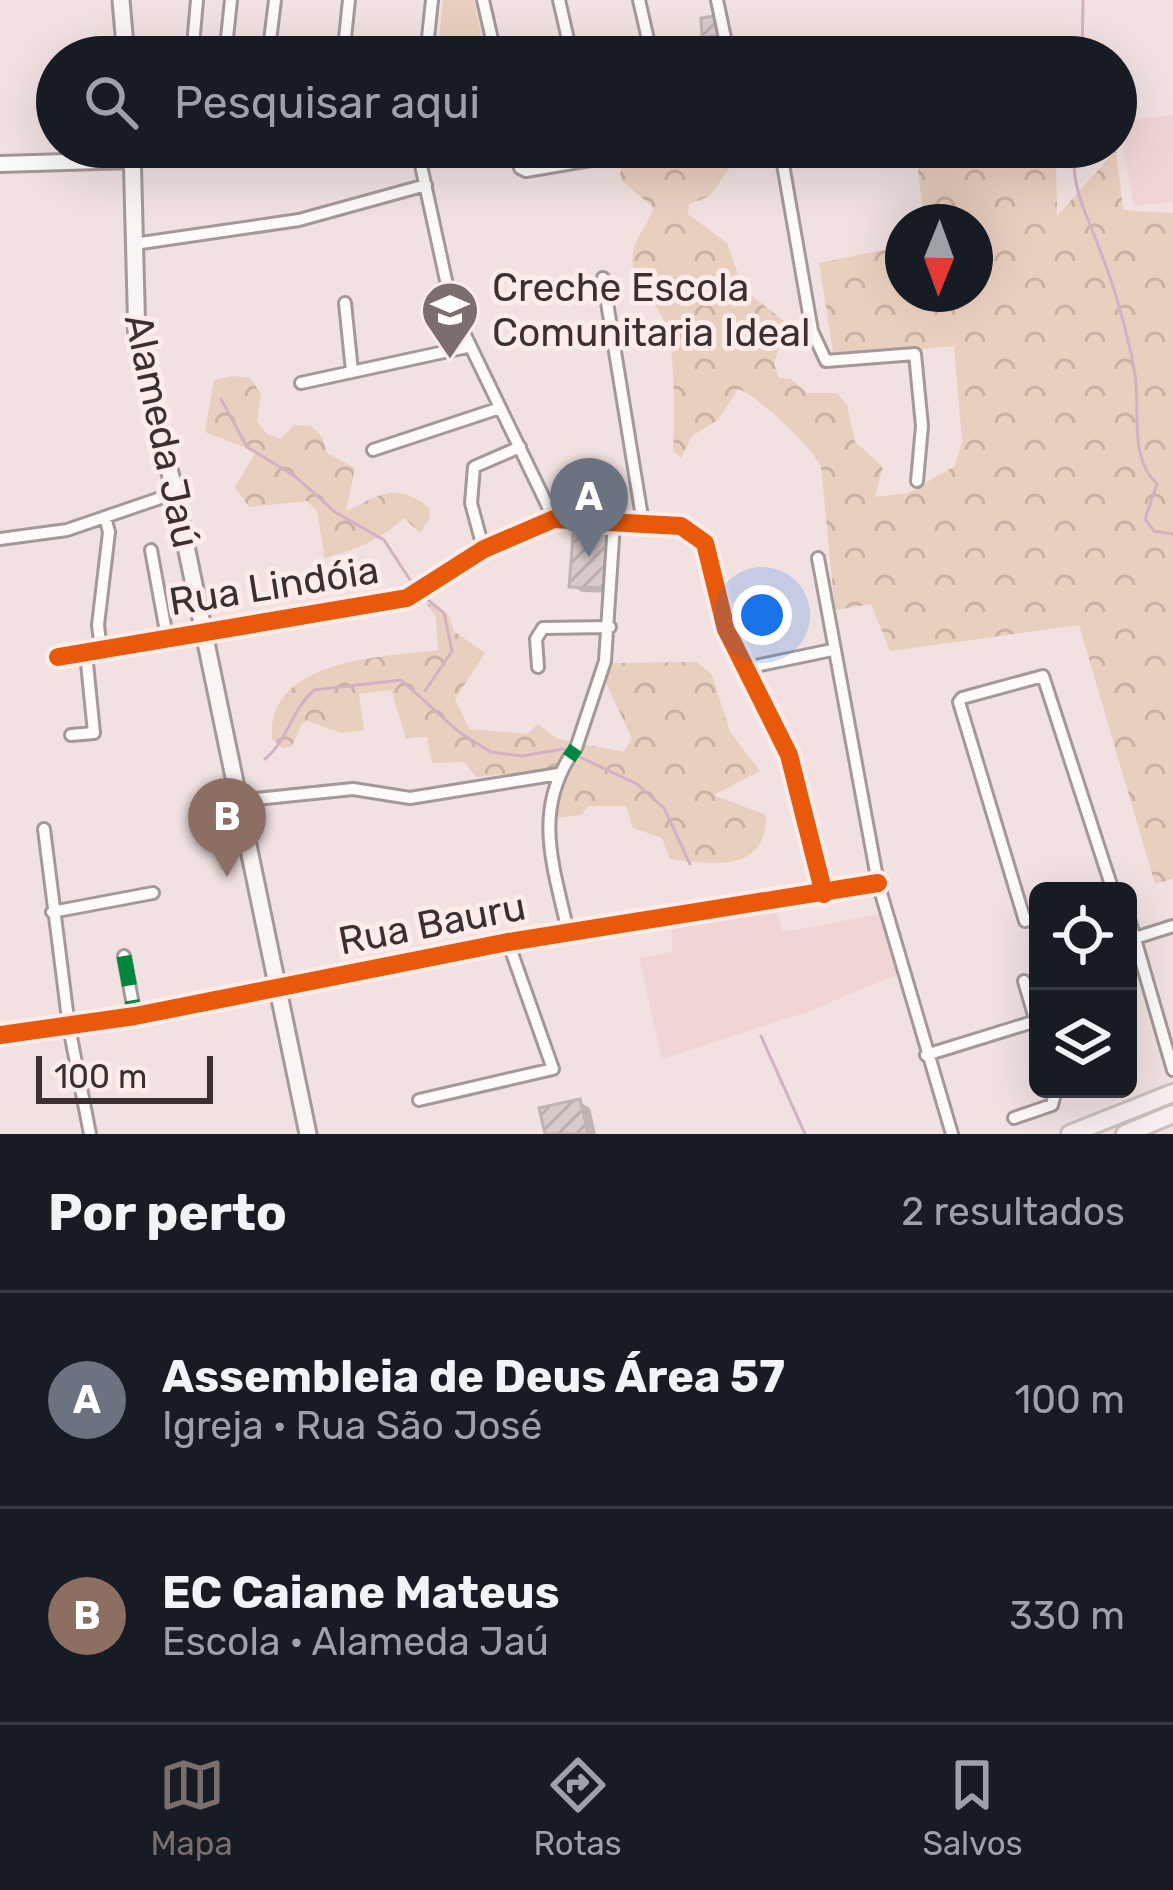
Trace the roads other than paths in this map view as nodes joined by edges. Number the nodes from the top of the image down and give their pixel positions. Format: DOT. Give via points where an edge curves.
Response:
graph roads {
  1 [pos="122,0"];
  2 [pos="196,0"];
  3 [pos="231,0"];
  4 [pos="275,0"];
  5 [pos="350,0"];
  6 [pos="432,0"];
  7 [pos="483,0"];
  8 [pos="559,0"];
  9 [pos="639,0"];
  10 [pos="717,0"];
  11 [pos="125,36"];
  12 [pos="193,36"];
  13 [pos="227,36"];
  14 [pos="271,36"];
  15 [pos="346,36"];
  16 [pos="428,36"];
  17 [pos="491,36"];
  18 [pos="567,36"];
  19 [pos="647,36"];
  20 [pos="725,36"];
  21 [pos="36,161"];
  22 [pos="0,164"];
  23 [pos="132,168"];
  24 [pos="422,168"];
  25 [pos="784,168"];
  26 [pos="426,185"];
  27 [pos="134,244"];
  28 [pos="603,278"];
  29 [pos="345,303"];
  30 [pos="467,347"];
  31 [pos="352,371"];
  32 [pos="301,383"];
  33 [pos="500,408"];
  34 [pos="520,448"];
  35 [pos="373,450"];
  36 [pos="917,481"];
  37 [pos="175,493"];
  38 [pos="105,517"];
  39 [pos="554,519"];
  40 [pos="614,523"];
  41 [pos="643,524"];
  42 [pos="0,539"];
  43 [pos="481,540"];
  44 [pos="151,550"];
  45 [pos="818,558"];
  46 [pos="610,627"];
  47 [pos="203,630"];
  48 [pos="167,637"];
  49 [pos="101,650"];
  50 [pos="832,650"];
  51 [pos="86,653"];
  52 [pos="58,658"];
  53 [pos="538,667"];
  54 [pos="746,668"];
  55 [pos="71,736"];
  56 [pos="559,774"];
  57 [pos="236,801"];
  58 [pos="44,829"];
  59 [pos="1109,882"];
  60 [pos="878,883"];
  61 [pos="152,893"];
  62 [pos="824,894"];
  63 [pos="52,912"];
  64 [pos="1029,919"];
  65 [pos="1173,926"];
  66 [pos="568,932"];
  67 [pos="1137,937"];
  68 [pos="508,942"];
  69 [pos="1137,945"];
  70 [pos="124,956"];
  71 [pos="1024,981"];
  72 [pos="278,987"];
  73 [pos="1029,998"];
  74 [pos="135,1016"];
  75 [pos="1173,1018"];
  76 [pos="1159,1022"];
  77 [pos="69,1027"];
  78 [pos="1029,1027"];
  79 [pos="0,1035"];
  80 [pos="926,1055"];
  81 [pos="1173,1070"];
  82 [pos="1173,1093"];
  83 [pos="1054,1098"];
  84 [pos="419,1100"];
  85 [pos="1173,1114"];
  86 [pos="1014,1118"];
  87 [pos="90,1134"];
  88 [pos="308,1134"];
  89 [pos="952,1134"];
  90 [pos="1070,1134"];
  91 [pos="1125,1134"];
  1 -- 11 [label="main road"];
  2 -- 12 [label="street"];
  3 -- 13 [label="street"];
  4 -- 14 [label="street"];
  5 -- 15 [label="street"];
  6 -- 16 [label="street"];
  7 -- 17 [label="street"];
  8 -- 18 [label="street"];
  9 -- 19 [label="street"];
  10 -- 20 [label="street"];
  21 -- 22 [label="street"];
  23 -- 27 [label="main road, Alameda Jaú"];
  24 -- 26 [label="street"];
  25 -- 36 [label="street" via="812,332 826,362 915,353"];
  26 -- 27 [label="street" via="299,220"];
  26 -- 30 [label="street" via="443,277"];
  27 -- 37 [label="main road, Alameda Jaú" via="136,340"];
  28 -- 41 [label="street"];
  29 -- 31 [label="street"];
  30 -- 31 [label="street"];
  30 -- 33 [label="street"];
  31 -- 32 [label="street"];
  33 -- 34 [label="street"];
  33 -- 35 [label="street"];
  34 -- 39 [label="street"];
  34 -- 43 [label="street" via="474,467 471,502"];
  37 -- 38 [label="street"];
  37 -- 47 [label="main road, Alameda Jaú"];
  38 -- 42 [label="street"];
  38 -- 49 [label="street"];
  39 -- 40 [label="street"];
  39 -- 47 [label="street, Rua Lindóia" via="484,549 406,598"];
  40 -- 41 [label="street"];
  40 -- 46 [label="street"];
  41 -- 54 [label="street" via="700,536"];
  44 -- 48 [label="street"];
  45 -- 50 [label="street"];
  46 -- 53 [label="street" via="543,628"];
  46 -- 56 [label="street" via="598,692"];
  47 -- 48 [label="street, Rua Lindóia"];
  47 -- 57 [label="main road, Alameda Jaú"];
  48 -- 49 [label="street, Rua Lindóia"];
  49 -- 51 [label="street, Rua Lindóia"];
  50 -- 54 [label="street"];
  50 -- 60 [label="street"];
  51 -- 52 [label="street, Rua Lindóia"];
  51 -- 55 [label="street" via="94,732"];
  54 -- 62 [label="street" via="793,766"];
  56 -- 57 [label="street" via="410,798 353,789"];
  56 -- 66 [label="street" via="546,838"];
  57 -- 72 [label="main road, Alameda Jaú"];
  58 -- 63 [label="street"];
  59 -- 64 [label="street" via="1044,677 962,698"];
  60 -- 62 [label="street, Rua Bauru"];
  60 -- 80 [label="street"];
  61 -- 63 [label="street"];
  62 -- 66 [label="street, Rua Bauru"];
  63 -- 77 [label="street"];
  65 -- 67 [label="street"];
  66 -- 68 [label="street, Rua Bauru"];
  68 -- 72 [label="street, Rua Bauru"];
  68 -- 84 [label="street" via="553,1069"];
  69 -- 76 [label="street"];
  70 -- 74 [label="street"];
  71 -- 73 [label="street"];
  72 -- 74 [label="street, Rua Bauru"];
  72 -- 88 [label="main road, Alameda Jaú"];
  74 -- 77 [label="street, Rua Bauru"];
  75 -- 76 [label="street"];
  76 -- 81 [label="street"];
  77 -- 79 [label="street, Rua Bauru"];
  77 -- 87 [label="street"];
  78 -- 80 [label="street"];
  80 -- 89 [label="street"];
  82 -- 90 [label="main road"];
  83 -- 86 [label="street" via="1052,1106"];
  85 -- 91 [label="main road"];
}
